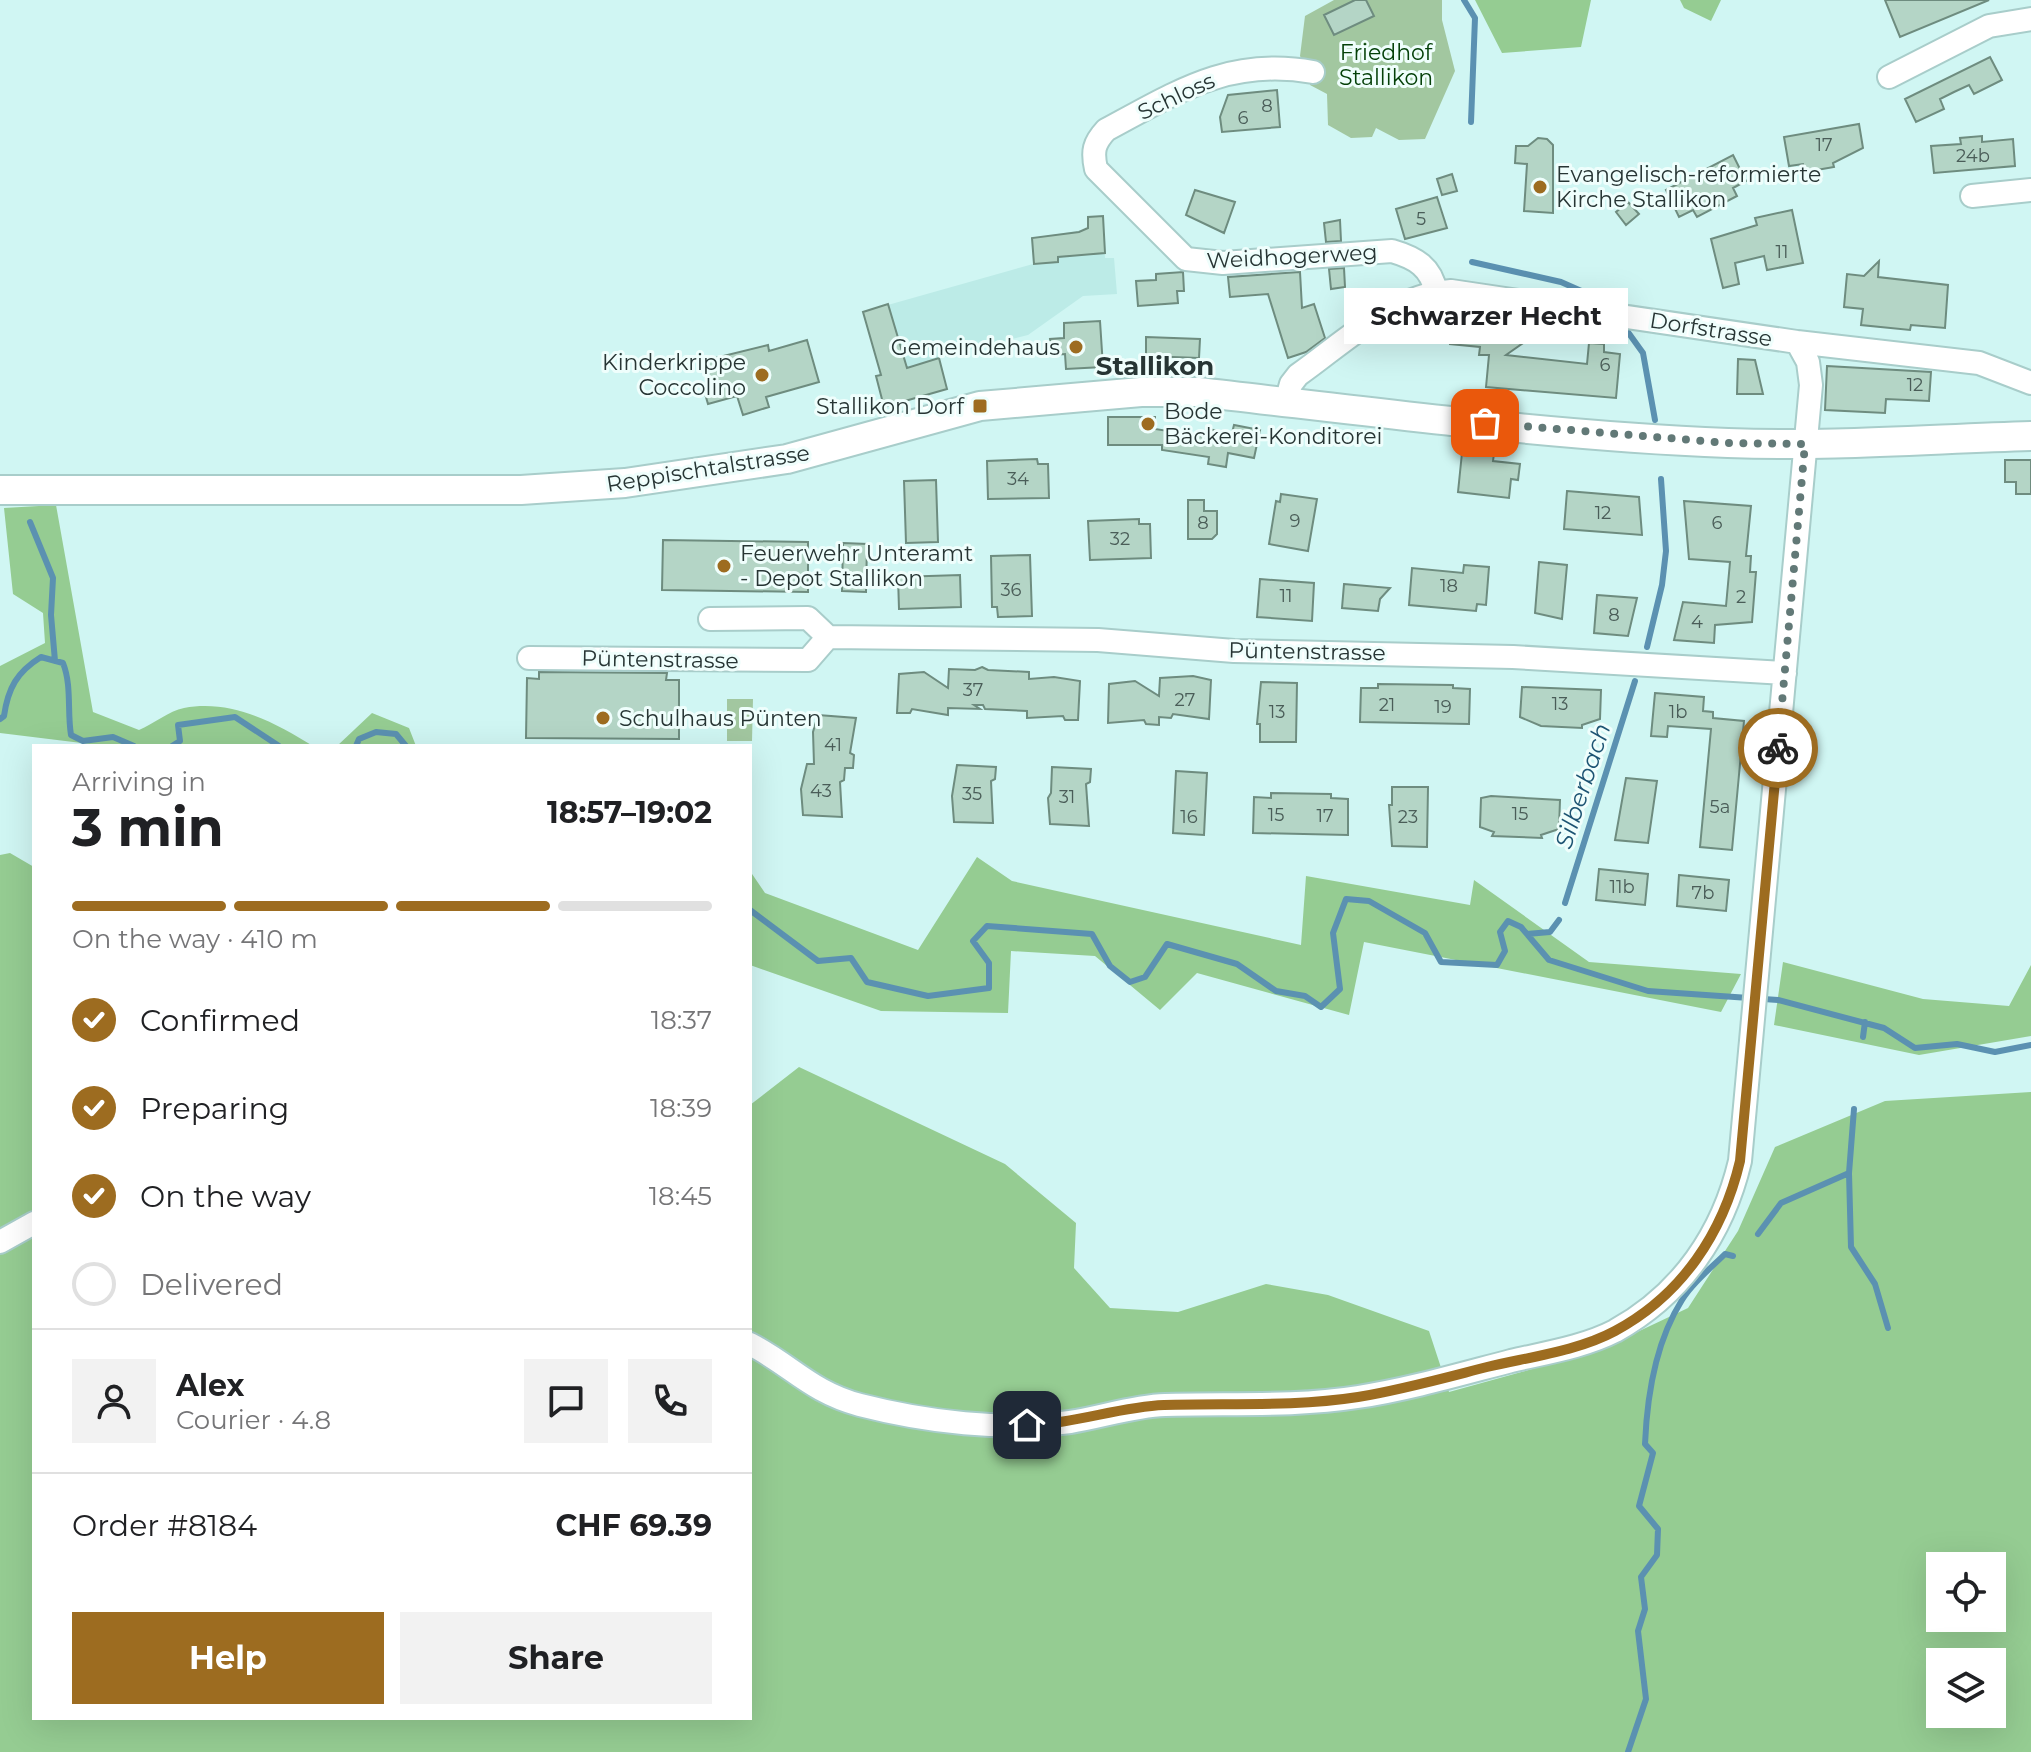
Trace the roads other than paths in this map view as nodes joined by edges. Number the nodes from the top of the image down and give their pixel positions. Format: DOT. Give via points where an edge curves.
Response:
graph roads {
  1 [pos="2031,19"];
  2 [pos="1313,72"];
  3 [pos="1889,77"];
  4 [pos="1095,142"];
  5 [pos="2031,190"];
  6 [pos="1972,196"];
  7 [pos="1436,292"];
  8 [pos="1797,342"];
  9 [pos="2031,383"];
  10 [pos="1286,402"];
  11 [pos="2031,436"];
  12 [pos="1805,444"];
  13 [pos="0,490"];
  14 [pos="710,619"];
  15 [pos="828,637"];
  16 [pos="529,658"];
  17 [pos="1785,673"];
  18 [pos="32,1224"];
  19 [pos="0,1242"];
  20 [pos="752,1345"];
  1 -- 3 [label="street" via="1989,26"];
  2 -- 4 [label="street, Schloss" via="1280,66 1202,79 1106,130"];
  4 -- 7 [label="street, Weidhogerweg" via="1096,169 1186,259 1223,263 1392,251 1409,256 1432,274"];
  5 -- 6 [label="street"];
  7 -- 8 [label="street, Dorfstrasse"];
  7 -- 10 [label="street, Dorfstrasse" via="1373,320 1298,375"];
  8 -- 9 [label="street, Dorfstrasse" via="1979,363"];
  8 -- 12 [label="street" via="1808,362 1811,385"];
  10 -- 12 [label="main road, Reppischtalstrasse" via="1560,430"];
  10 -- 13 [label="main road, Reppischtalstrasse" via="1141,392 980,406 787,459 625,483 521,490"];
  11 -- 12 [label="main road, Reppischtalstrasse"];
  12 -- 17 [label="street"];
  14 -- 15 [label="street, Püntenstrasse" via="808,618"];
  15 -- 16 [label="street, Püntenstrasse" via="808,660"];
  15 -- 17 [label="street, Püntenstrasse" via="1098,640 1234,651 1498,656"];
  17 -- 20 [label="street" via="1755,1015 1732,1197 1716,1230 1674,1287 1614,1332 1356,1397 1162,1405 1072,1421 1011,1425 875,1408 830,1396"];
  18 -- 19 [label="street"];
}
